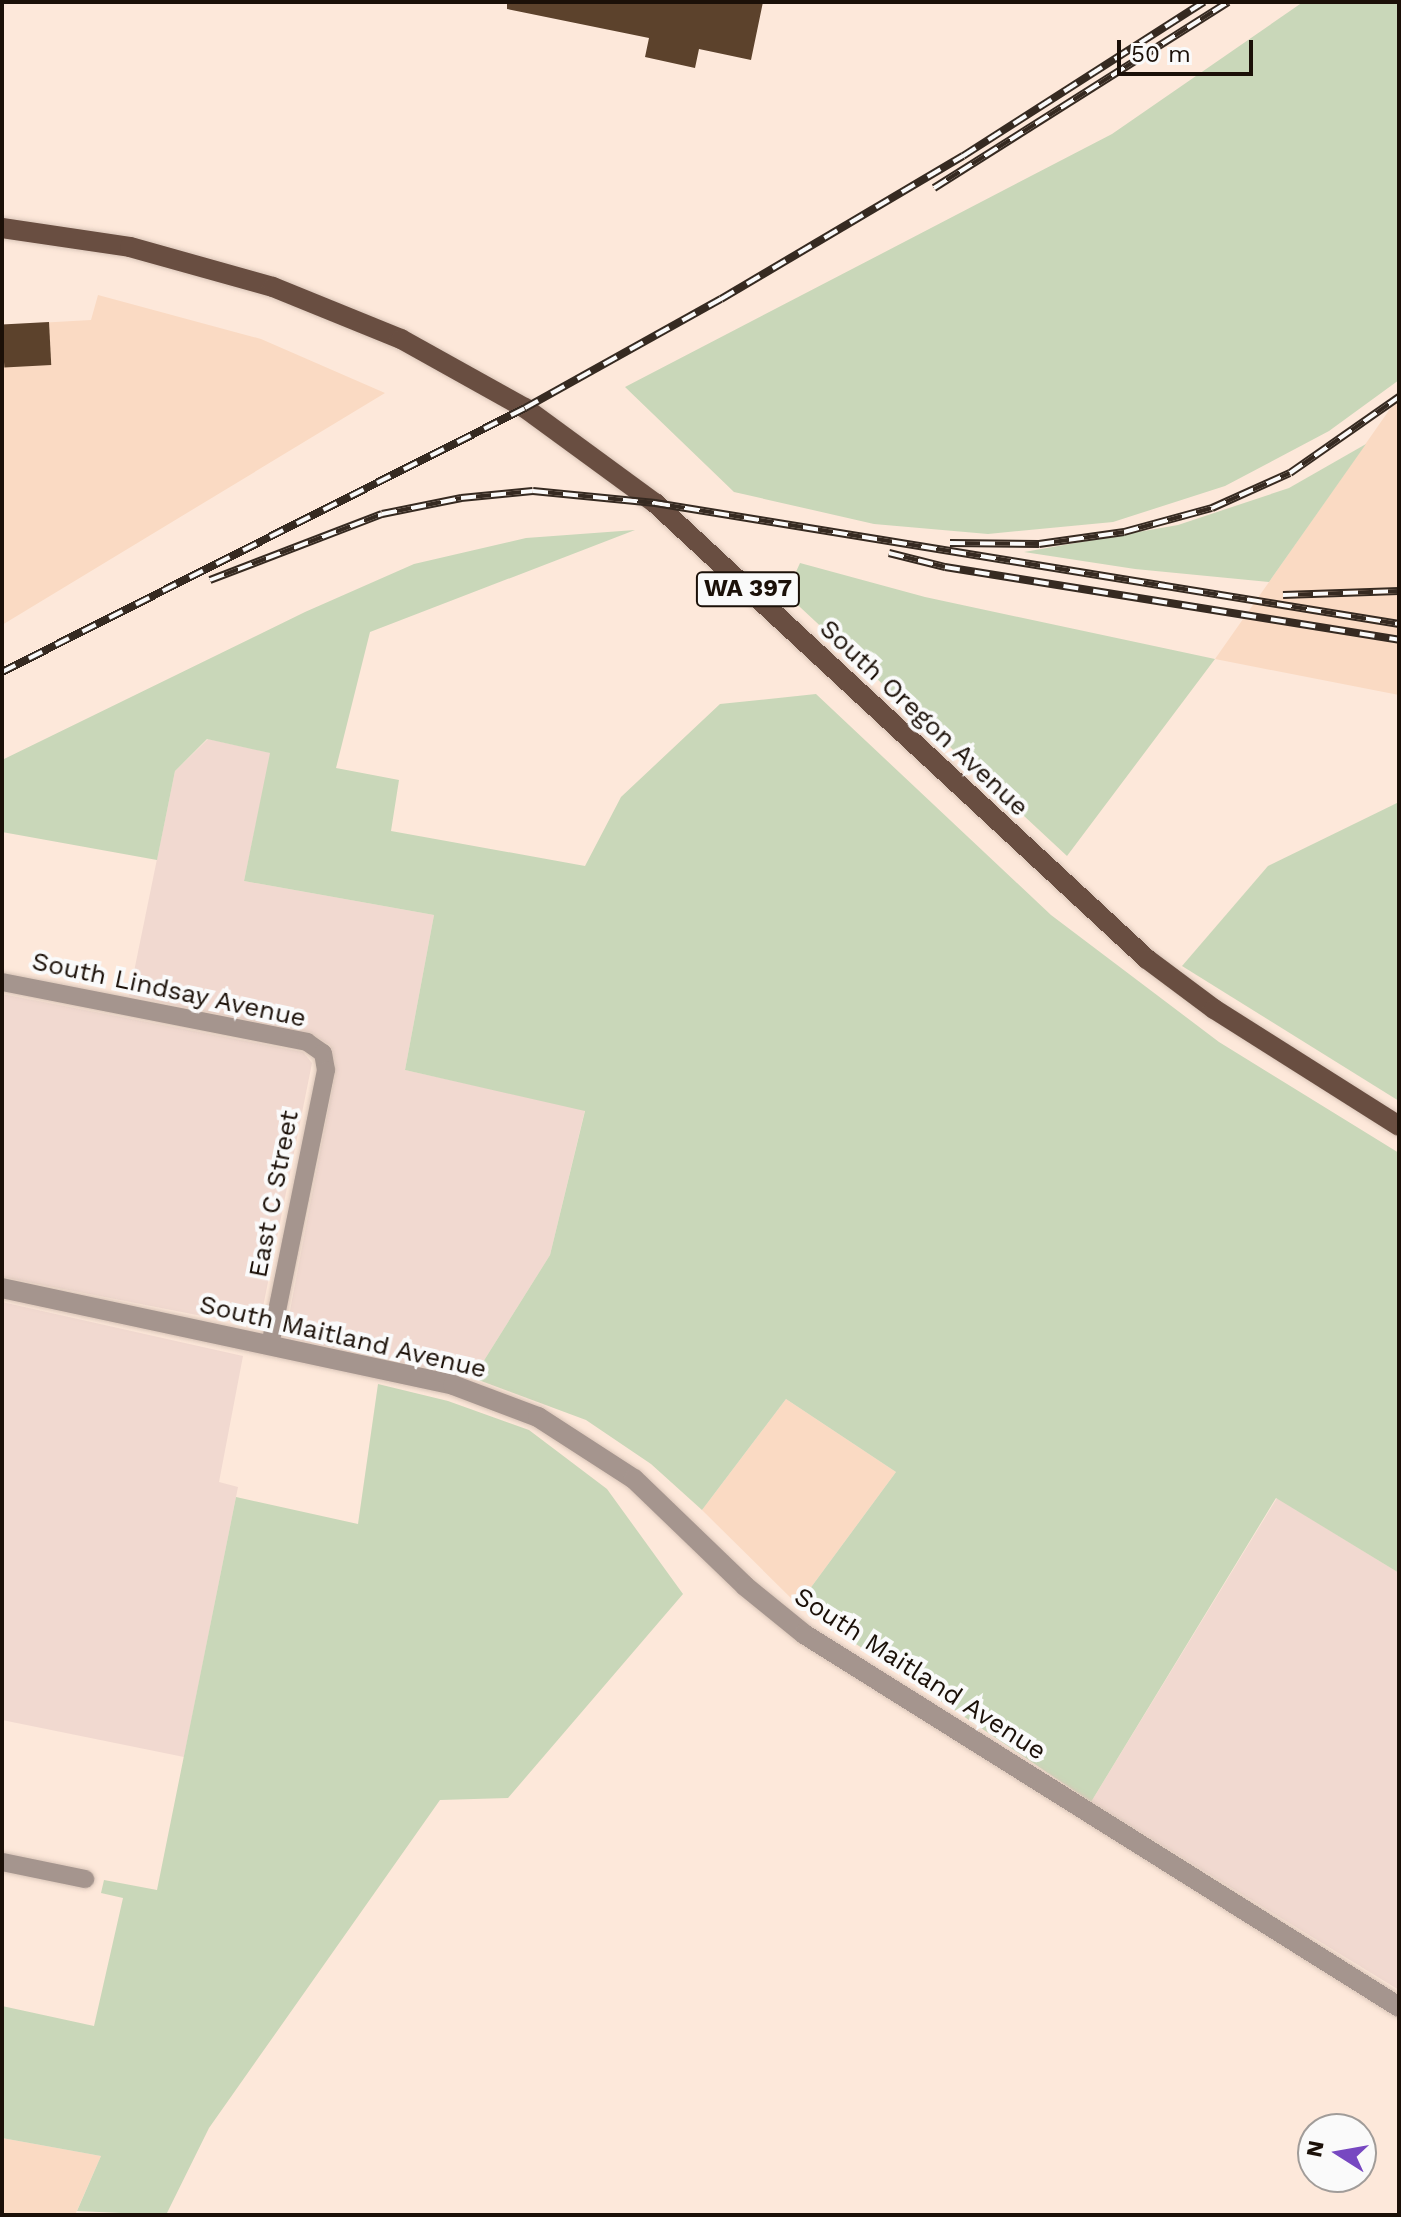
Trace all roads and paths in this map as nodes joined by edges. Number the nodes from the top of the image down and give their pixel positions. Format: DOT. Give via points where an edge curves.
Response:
graph roads {
  1 [pos="2,228"];
  2 [pos="2,982"];
  3 [pos="323,1053"];
  4 [pos="1399,1126"];
  5 [pos="2,1288"];
  6 [pos="270,1345"];
  7 [pos="2,1862"];
  8 [pos="85,1879"];
  9 [pos="1399,2007"];
  1 -- 4 [label="main road, South Oregon Avenue / WA 397" via="130,247 273,287 401,339 525,408 666,512 1147,959 1214,1009"];
  2 -- 3 [label="street, South Lindsay Avenue" via="307,1042"];
  3 -- 6 [label="street, East C Street" via="326,1070"];
  5 -- 6 [label="street, South Maitland Avenue"];
  6 -- 9 [label="street, South Maitland Avenue" via="475,1391 566,1433 634,1479 745,1586 804,1634"];
  7 -- 8 [label="street"];
}
